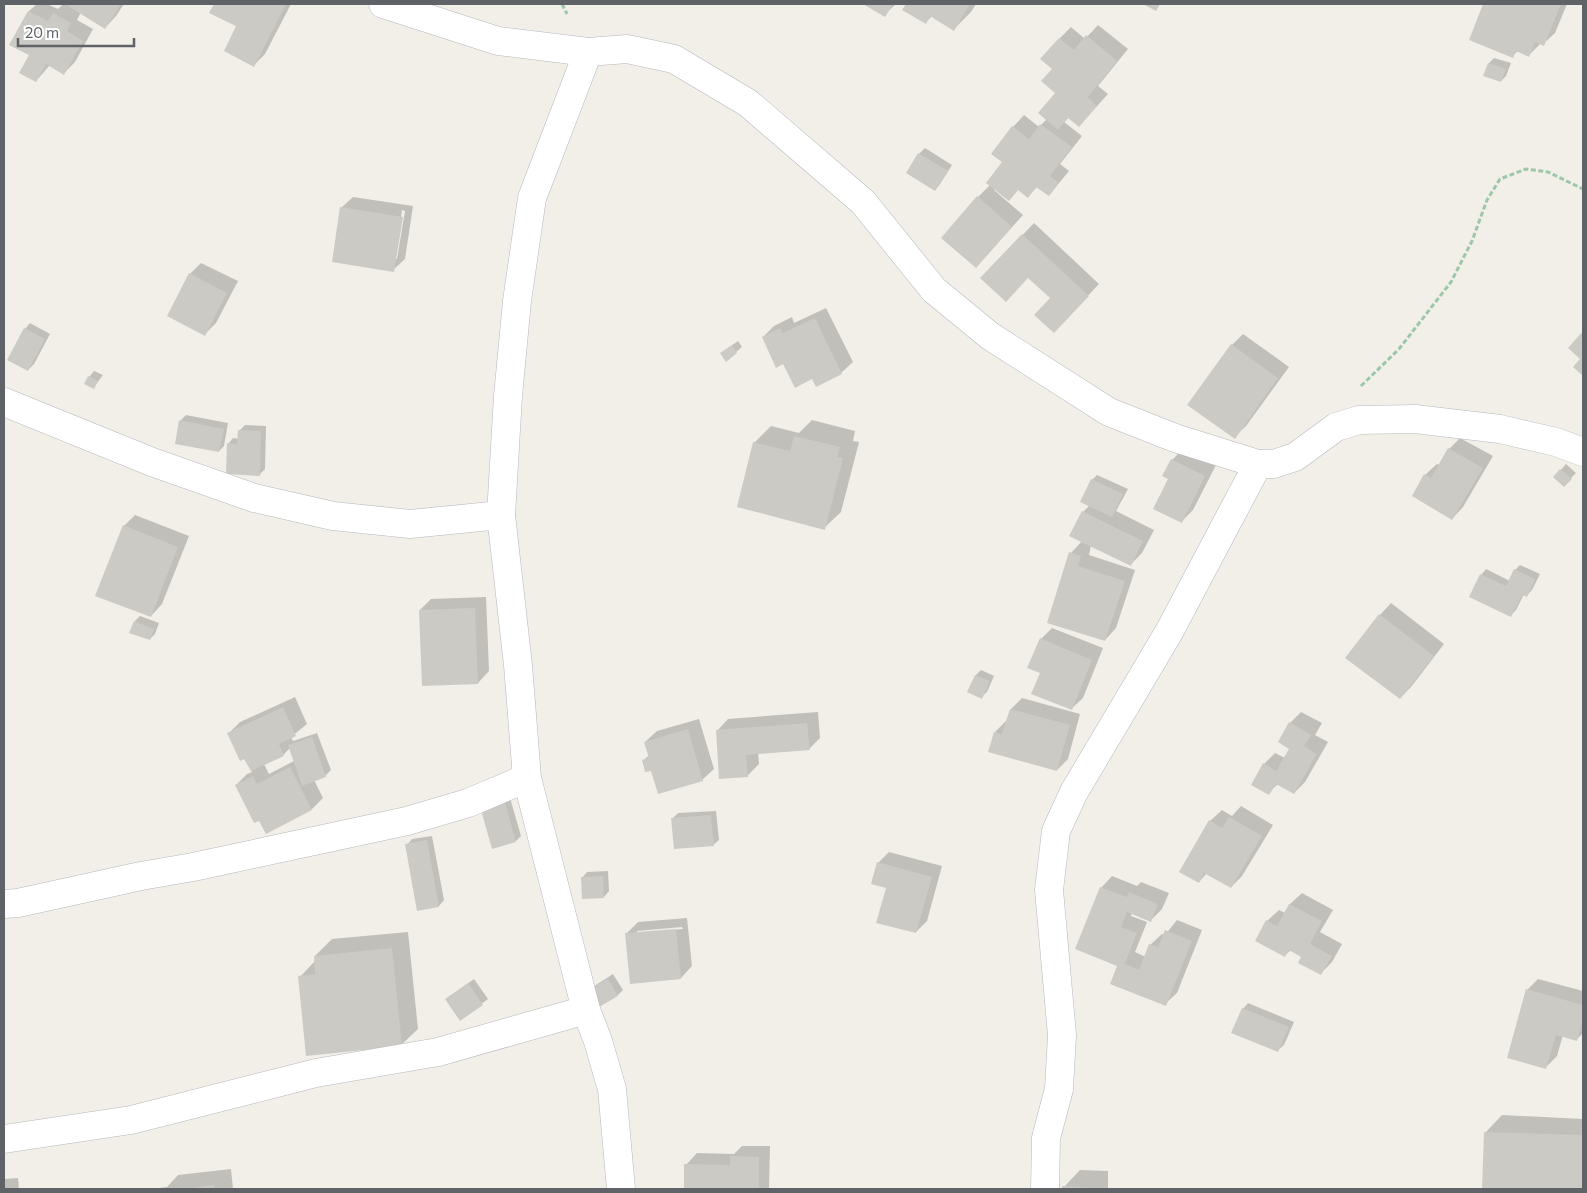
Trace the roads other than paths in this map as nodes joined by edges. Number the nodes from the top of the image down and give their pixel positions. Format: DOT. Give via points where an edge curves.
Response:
graph roads {
  1 [pos="383,4"];
  2 [pos="588,52"];
  3 [pos="4,402"];
  4 [pos="1583,452"];
  5 [pos="1258,464"];
  6 [pos="502,515"];
  7 [pos="527,778"];
  8 [pos="4,904"];
  9 [pos="586,1010"];
  10 [pos="4,1139"];
  11 [pos="621,1189"];
  12 [pos="1045,1189"];
  1 -- 2 [label="street" via="498,41"];
  2 -- 5 [label="street" via="626,49 674,59 748,103 862,202 934,290 990,336 1109,412 1175,438"];
  2 -- 6 [label="street" via="532,198 508,396"];
  3 -- 6 [label="street" via="152,462 254,498 333,516 410,524"];
  4 -- 5 [label="street" via="1510,431 1462,424 1415,419 1359,420 1336,427 1295,457 1274,464"];
  5 -- 12 [label="street" via="1169,632 1074,792 1056,831 1049,890 1062,1035 1059,1089 1046,1138"];
  6 -- 7 [label="street"];
  7 -- 8 [label="street" via="468,803 407,821"];
  7 -- 9 [label="street"];
  9 -- 10 [label="street" via="438,1052 316,1073 131,1120"];
  9 -- 11 [label="street" via="612,1089"];
}
